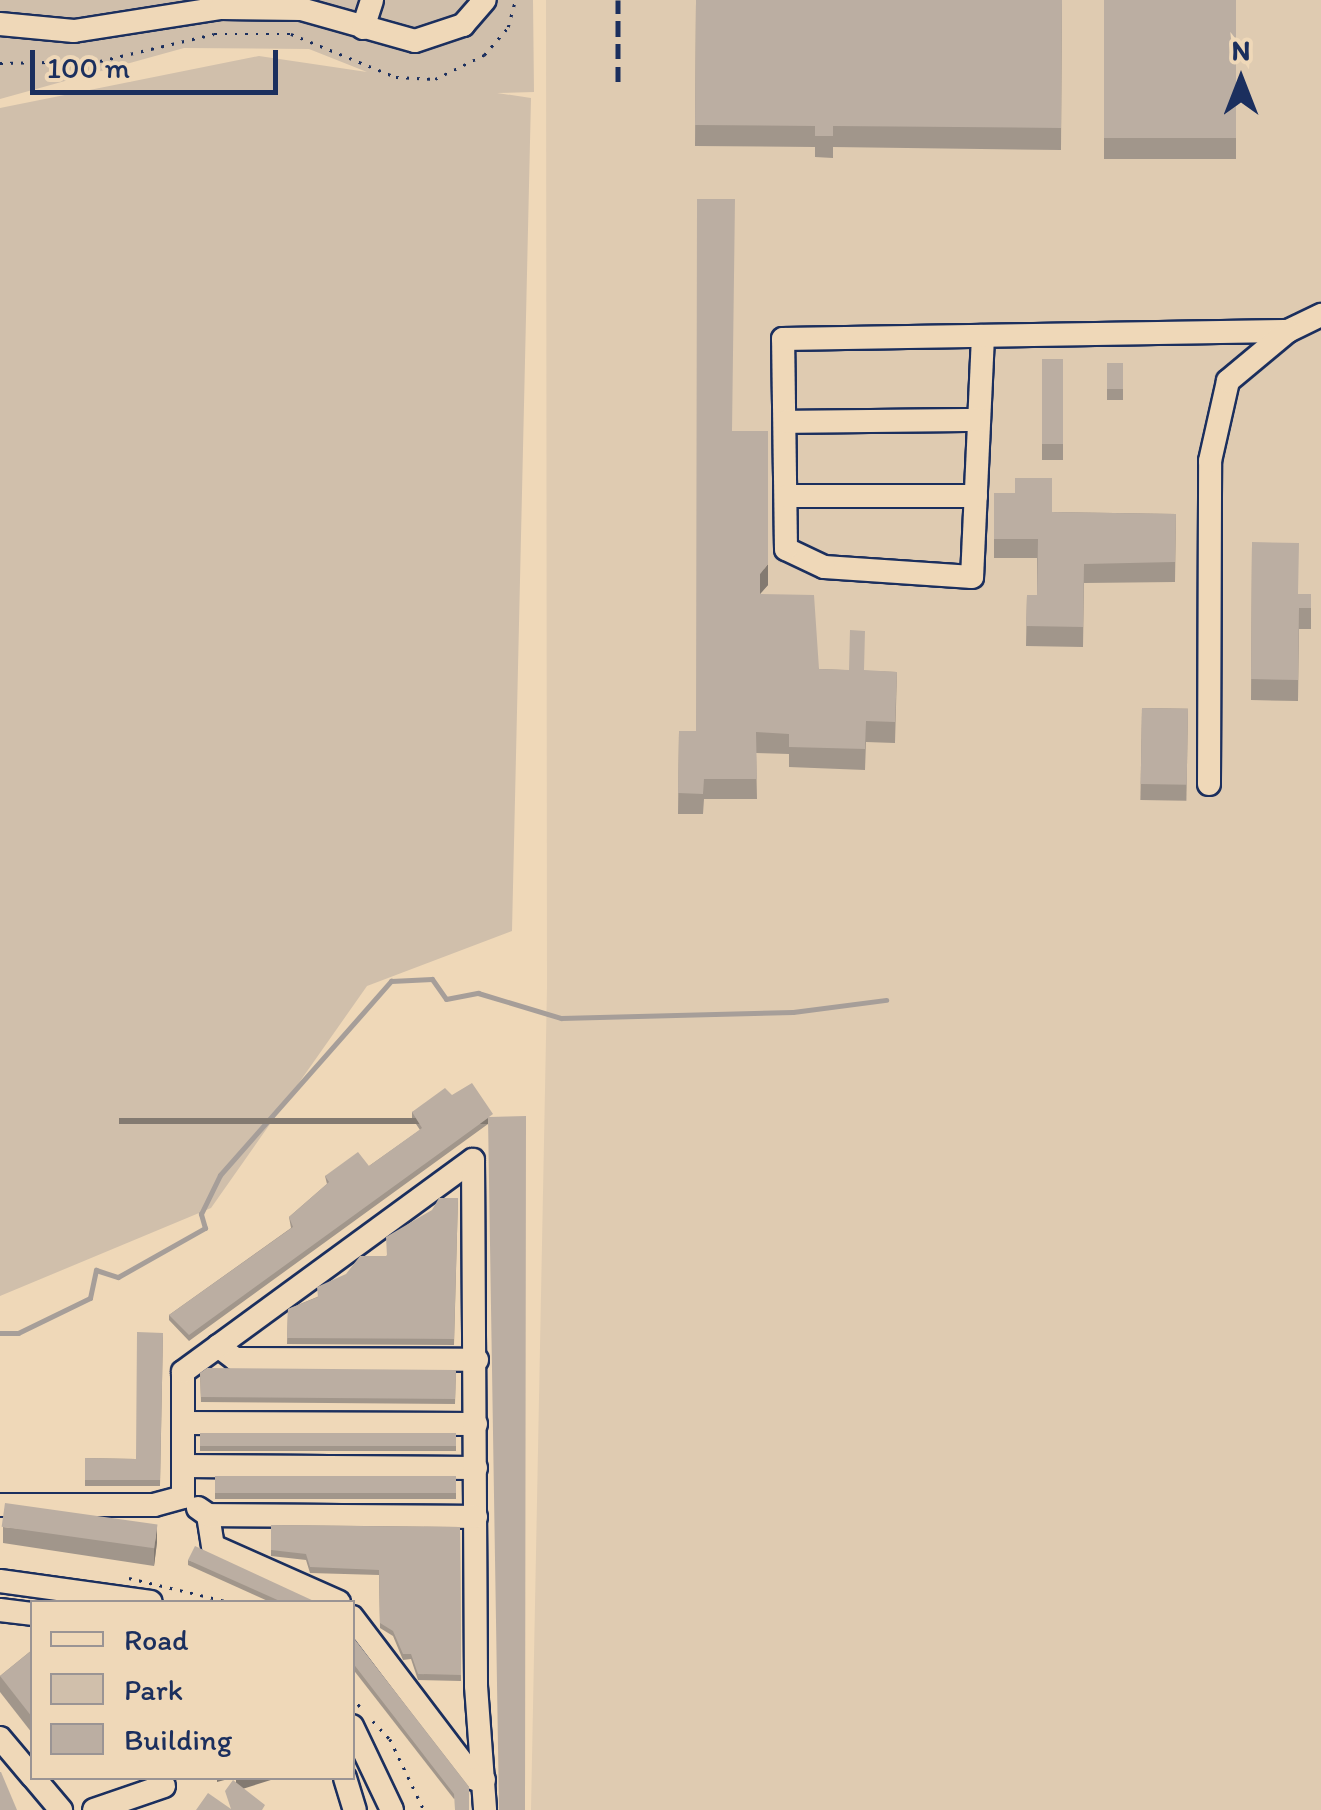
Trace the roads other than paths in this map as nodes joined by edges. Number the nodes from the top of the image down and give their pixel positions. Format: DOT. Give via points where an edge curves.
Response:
graph roads {
  1 [pos="486,0"];
  2 [pos="374,1"];
  3 [pos="0,24"];
  4 [pos="363,28"];
  5 [pos="1321,315"];
  6 [pos="1288,331"];
  7 [pos="984,336"];
  8 [pos="979,420"];
  9 [pos="784,422"];
  10 [pos="786,496"];
  11 [pos="976,496"];
  12 [pos="1210,784"];
  13 [pos="218,1346"];
  14 [pos="477,1360"];
  15 [pos="183,1422"];
  16 [pos="476,1424"];
  17 [pos="183,1466"];
  18 [pos="476,1468"];
  19 [pos="183,1497"];
  20 [pos="0,1505"];
  21 [pos="208,1515"];
  22 [pos="476,1517"];
  23 [pos="0,1581"];
  24 [pos="137,1600"];
  25 [pos="334,1600"];
  26 [pos="0,1610"];
  27 [pos="30,1614"];
  28 [pos="355,1620"];
  29 [pos="355,1732"];
  30 [pos="0,1738"];
  31 [pos="30,1773"];
  32 [pos="36,1780"];
  33 [pos="346,1780"];
  34 [pos="484,1780"];
  35 [pos="164,1786"];
  36 [pos="61,1810"];
  37 [pos="94,1810"];
  38 [pos="355,1810"];
  39 [pos="392,1810"];
  40 [pos="485,1810"];
  1 -- 4 [label="street" via="463,25 428,38 391,39"];
  2 -- 4 [label="street"];
  3 -- 4 [label="street" via="74,31 254,8 301,9"];
  5 -- 6 [label="street"];
  6 -- 7 [label="street"];
  6 -- 12 [label="street" via="1228,381 1210,461"];
  7 -- 8 [label="street"];
  7 -- 9 [label="street" via="783,339"];
  8 -- 9 [label="street"];
  8 -- 11 [label="street"];
  9 -- 10 [label="street"];
  10 -- 11 [label="street"];
  10 -- 11 [label="street" via="786,548 824,566 972,577"];
  13 -- 14 [label="street" via="235,1359"];
  13 -- 14 [label="street" via="473,1160"];
  13 -- 15 [label="street" via="183,1372"];
  14 -- 16 [label="street"];
  15 -- 16 [label="street"];
  15 -- 17 [label="street"];
  16 -- 18 [label="street"];
  17 -- 18 [label="street"];
  17 -- 19 [label="street"];
  18 -- 22 [label="street"];
  19 -- 20 [label="street" via="154,1505"];
  19 -- 21 [label="street"];
  21 -- 22 [label="street"];
  21 -- 25 [label="street" via="213,1546"];
  22 -- 34 [label="street" via="476,1686"];
  23 -- 24 [label="street"];
  26 -- 27 [label="street"];
  28 -- 34 [label="street" via="475,1779"];
  29 -- 39 [label="street"];
  30 -- 31 [label="street"];
  32 -- 36 [label="street"];
  33 -- 38 [label="street"];
  34 -- 40 [label="street"];
  35 -- 37 [label="street"];
}
